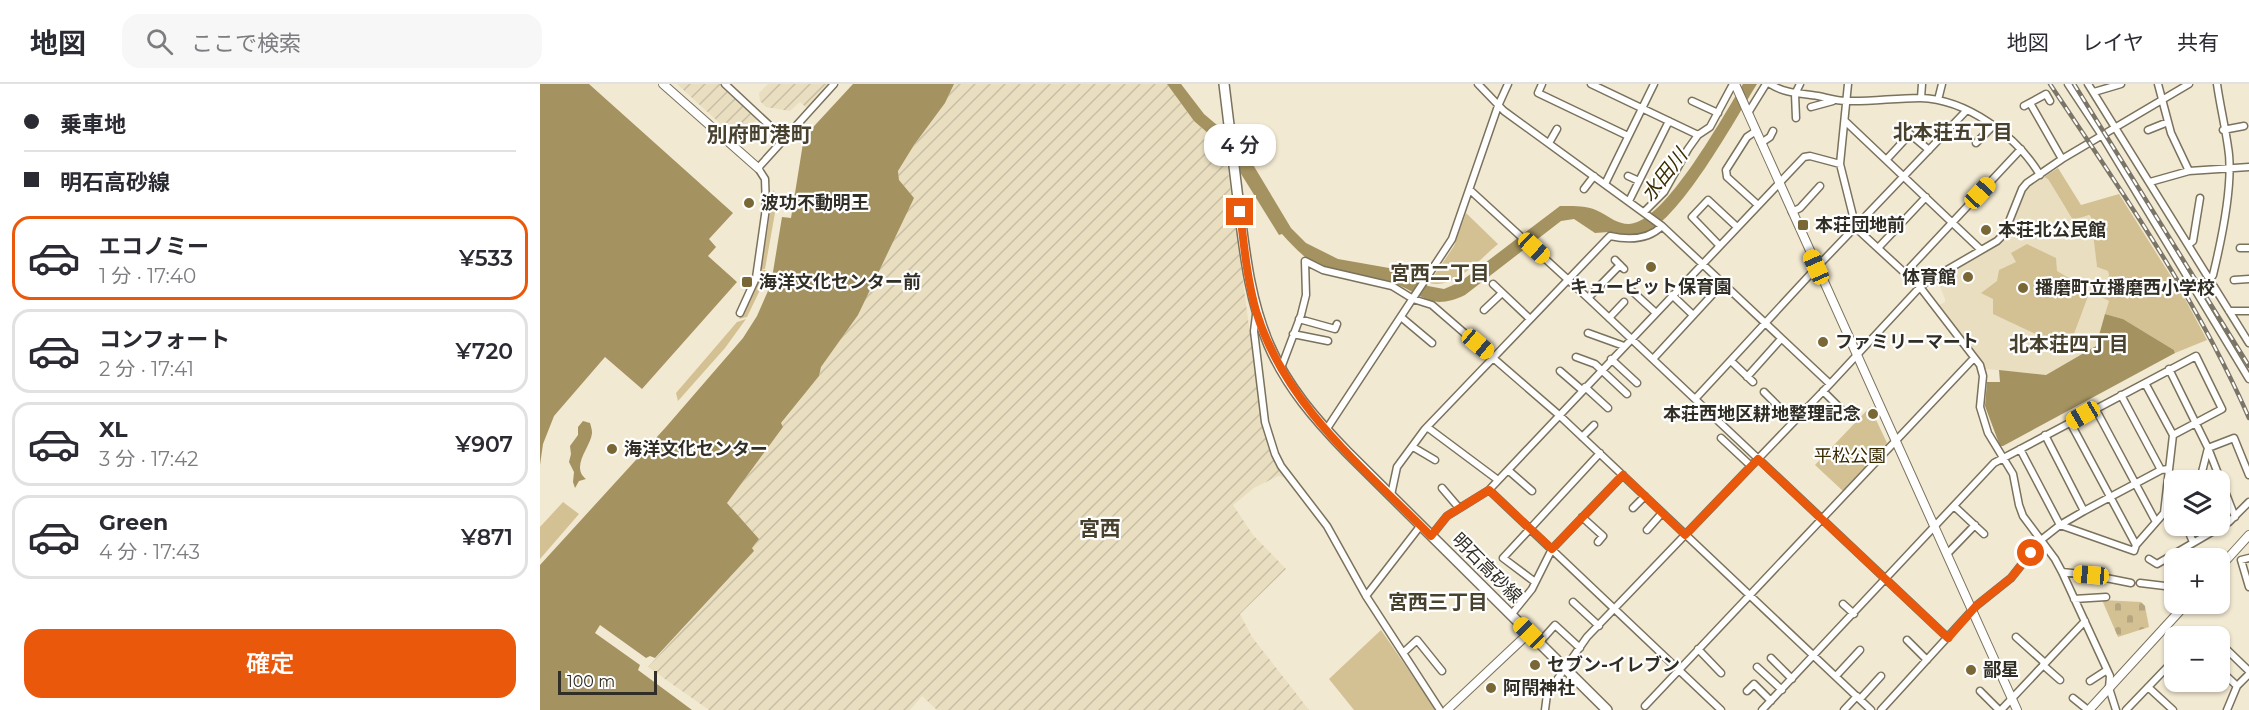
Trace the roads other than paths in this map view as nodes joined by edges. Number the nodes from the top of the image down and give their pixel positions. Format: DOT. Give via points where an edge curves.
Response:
graph roads {
  1 [pos="663,84"];
  2 [pos="725,84"];
  3 [pos="834,84"];
  4 [pos="1224,84"];
  5 [pos="1478,84"];
  6 [pos="1508,84"];
  7 [pos="1542,84"];
  8 [pos="1591,84"];
  9 [pos="1654,84"];
  10 [pos="1734,84"];
  11 [pos="1768,84"];
  12 [pos="1800,84"];
  13 [pos="1848,84"];
  14 [pos="1922,84"];
  15 [pos="1942,84"];
  16 [pos="2068,84"];
  17 [pos="2088,84"];
  18 [pos="2121,84"];
  19 [pos="2158,84"];
  20 [pos="2189,84"];
  21 [pos="2217,84"];
  22 [pos="1603,87"];
  23 [pos="2094,92"];
  24 [pos="1795,94"];
  25 [pos="1921,98"];
  26 [pos="1692,100"];
  27 [pos="1835,100"];
  28 [pos="1938,100"];
  29 [pos="1846,101"];
  30 [pos="2050,101"];
  31 [pos="2162,101"];
  32 [pos="1498,106"];
  33 [pos="1811,107"];
  34 [pos="1642,109"];
  35 [pos="1966,111"];
  36 [pos="1718,113"];
  37 [pos="1748,113"];
  38 [pos="1796,118"];
  39 [pos="1669,121"];
  40 [pos="1845,121"];
  41 [pos="2168,122"];
  42 [pos="1993,126"];
  43 [pos="2244,126"];
  44 [pos="2117,128"];
  45 [pos="1557,129"];
  46 [pos="2148,130"];
  47 [pos="2223,130"];
  48 [pos="1756,131"];
  49 [pos="1773,131"];
  50 [pos="1698,135"];
  51 [pos="1628,136"];
  52 [pos="2103,137"];
  53 [pos="784,140"];
  54 [pos="1549,143"];
  55 [pos="1761,143"];
  56 [pos="1976,143"];
  57 [pos="2021,149"];
  58 [pos="1729,150"];
  59 [pos="1929,150"];
  60 [pos="1736,154"];
  61 [pos="1887,159"];
  62 [pos="2062,159"];
  63 [pos="1840,164"];
  64 [pos="2249,167"];
  65 [pos="758,168"];
  66 [pos="2229,170"];
  67 [pos="2189,171"];
  68 [pos="2040,175"];
  69 [pos="1594,176"];
  70 [pos="1628,176"];
  71 [pos="1905,176"];
  72 [pos="1639,181"];
  73 [pos="1779,182"];
  74 [pos="2150,182"];
  75 [pos="1605,184"];
  76 [pos="1820,186"];
  77 [pos="1584,189"];
  78 [pos="1470,190"];
  79 [pos="1926,197"];
  80 [pos="2200,198"];
  81 [pos="1629,201"];
  82 [pos="1758,205"];
  83 [pos="1644,212"];
  84 [pos="1792,212"];
  85 [pos="1953,222"];
  86 [pos="1662,226"];
  87 [pos="1737,227"];
  88 [pos="1856,228"];
  89 [pos="2189,244"];
  90 [pos="1719,245"];
  91 [pos="1878,248"];
  92 [pos="2241,248"];
  93 [pos="2249,248"];
  94 [pos="1981,250"];
  95 [pos="1702,263"];
  96 [pos="1619,265"];
  97 [pos="1816,267"];
  98 [pos="1905,273"];
  99 [pos="2211,278"];
  100 [pos="1568,279"];
  101 [pos="2249,279"];
  102 [pos="2234,280"];
  103 [pos="1723,283"];
  104 [pos="1493,284"];
  105 [pos="1920,287"];
  106 [pos="1632,291"];
  107 [pos="1502,293"];
  108 [pos="1672,295"];
  109 [pos="1588,298"];
  110 [pos="1413,299"];
  111 [pos="1624,302"];
  112 [pos="1484,310"];
  113 [pos="2229,311"];
  114 [pos="2249,311"];
  115 [pos="740,313"];
  116 [pos="1257,313"];
  117 [pos="1656,313"];
  118 [pos="1693,315"];
  119 [pos="1401,317"];
  120 [pos="1609,318"];
  121 [pos="1299,319"];
  122 [pos="1530,319"];
  123 [pos="1765,324"];
  124 [pos="1331,325"];
  125 [pos="1588,333"];
  126 [pos="1293,334"];
  127 [pos="1631,339"];
  128 [pos="1781,339"];
  129 [pos="1328,341"];
  130 [pos="1432,343"];
  131 [pos="2249,343"];
  132 [pos="1624,346"];
  133 [pos="1856,355"];
  134 [pos="1493,357"];
  135 [pos="1576,357"];
  136 [pos="1974,358"];
  137 [pos="1611,359"];
  138 [pos="1653,359"];
  139 [pos="1731,361"];
  140 [pos="1281,368"];
  141 [pos="2169,369"];
  142 [pos="1601,370"];
  143 [pos="1560,371"];
  144 [pos="1747,377"];
  145 [pos="2249,379"];
  146 [pos="1753,382"];
  147 [pos="1637,383"];
  148 [pos="2145,383"];
  149 [pos="1830,384"];
  150 [pos="1584,388"];
  151 [pos="1764,392"];
  152 [pos="1823,392"];
  153 [pos="1627,394"];
  154 [pos="2121,395"];
  155 [pos="1695,399"];
  156 [pos="1608,408"];
  157 [pos="2095,408"];
  158 [pos="1846,414"];
  159 [pos="1559,415"];
  160 [pos="1793,421"];
  161 [pos="2070,422"];
  162 [pos="2196,423"];
  163 [pos="1594,424"];
  164 [pos="1427,428"];
  165 [pos="1326,430"];
  166 [pos="2045,435"];
  167 [pos="2173,435"];
  168 [pos="1582,437"];
  169 [pos="1721,438"];
  170 [pos="1895,440"];
  171 [pos="1413,447"];
  172 [pos="2208,448"];
  173 [pos="2020,449"];
  174 [pos="1600,453"];
  175 [pos="2002,458"];
  176 [pos="1758,459"];
  177 [pos="1435,460"];
  178 [pos="1751,466"];
  179 [pos="1508,470"];
  180 [pos="2164,470"];
  181 [pos="2165,470"];
  182 [pos="2202,470"];
  183 [pos="1623,475"];
  184 [pos="2249,475"];
  185 [pos="1498,480"];
  186 [pos="2136,484"];
  187 [pos="1442,488"];
  188 [pos="1489,490"];
  189 [pos="1532,491"];
  190 [pos="2164,492"];
  191 [pos="1391,495"];
  192 [pos="1645,496"];
  193 [pos="2111,497"];
  194 [pos="2249,502"];
  195 [pos="1954,506"];
  196 [pos="1459,508"];
  197 [pos="1634,508"];
  198 [pos="2084,511"];
  199 [pos="1662,513"];
  200 [pos="2235,516"];
  201 [pos="1582,518"];
  202 [pos="1821,519"];
  203 [pos="2156,522"];
  204 [pos="1421,525"];
  205 [pos="1975,525"];
  206 [pos="2060,525"];
  207 [pos="1934,528"];
  208 [pos="1530,529"];
  209 [pos="1647,530"];
  210 [pos="1984,534"];
  211 [pos="1685,535"];
  212 [pos="2249,535"];
  213 [pos="1431,536"];
  214 [pos="2190,536"];
  215 [pos="2041,540"];
  216 [pos="1598,542"];
  217 [pos="2193,542"];
  218 [pos="2136,545"];
  219 [pos="1552,549"];
  220 [pos="1947,554"];
  221 [pos="2230,556"];
  222 [pos="2249,558"];
  223 [pos="2150,559"];
  224 [pos="2062,572"];
  225 [pos="1885,581"];
  226 [pos="1535,582"];
  227 [pos="2131,583"];
  228 [pos="2139,583"];
  229 [pos="2164,586"];
  230 [pos="2249,587"];
  231 [pos="1749,595"];
  232 [pos="1366,596"];
  233 [pos="2106,597"];
  234 [pos="2074,599"];
  235 [pos="1573,602"];
  236 [pos="1843,604"];
  237 [pos="1973,609"];
  238 [pos="1615,610"];
  239 [pos="1854,614"];
  240 [pos="2177,614"];
  241 [pos="1511,615"];
  242 [pos="2085,621"];
  243 [pos="1599,626"];
  244 [pos="1529,633"];
  245 [pos="2016,637"];
  246 [pos="1948,638"];
  247 [pos="1907,640"];
  248 [pos="1539,643"];
  249 [pos="1580,648"];
  250 [pos="1698,649"];
  251 [pos="1860,650"];
  252 [pos="1403,653"];
  253 [pos="2230,653"];
  254 [pos="1814,655"];
  255 [pos="1770,658"];
  256 [pos="1927,660"];
  257 [pos="2044,664"];
  258 [pos="1757,667"];
  259 [pos="1565,668"];
  260 [pos="1678,670"];
  261 [pos="2107,670"];
  262 [pos="2164,670"];
  263 [pos="1442,671"];
  264 [pos="2249,672"];
  265 [pos="1721,673"];
  266 [pos="1836,676"];
  267 [pos="1881,676"];
  268 [pos="1792,679"];
  269 [pos="2230,679"];
  270 [pos="2060,680"];
  271 [pos="2090,681"];
  272 [pos="2237,686"];
  273 [pos="2148,687"];
  274 [pos="2109,688"];
  275 [pos="1782,690"];
  276 [pos="1747,692"];
  277 [pos="1980,692"];
  278 [pos="1858,697"];
  279 [pos="2012,698"];
  280 [pos="2073,698"];
  281 [pos="1771,701"];
  282 [pos="1645,706"];
  283 [pos="1440,710"];
  284 [pos="1447,710"];
  285 [pos="1545,710"];
  286 [pos="1607,710"];
  287 [pos="1721,710"];
  288 [pos="1762,710"];
  289 [pos="1844,710"];
  290 [pos="1871,710"];
  291 [pos="1881,710"];
  292 [pos="2000,710"];
  293 [pos="2018,710"];
  294 [pos="2088,710"];
  295 [pos="2116,710"];
  296 [pos="2126,710"];
  297 [pos="2173,710"];
  298 [pos="2226,710"];
  1 -- 65 [label="street"];
  2 -- 53 [label="street"];
  3 -- 53 [label="street"];
  4 -- 116 [label="main road, 明石高砂線" via="1246,259"];
  5 -- 32 [label="street"];
  6 -- 32 [label="street"];
  7 -- 51 [label="street" via="1538,93"];
  8 -- 22 [label="street"];
  9 -- 34 [label="street"];
  10 -- 36 [label="street"];
  10 -- 37 [label="street"];
  11 -- 24 [label="street"];
  11 -- 37 [label="street"];
  12 -- 24 [label="street"];
  13 -- 29 [label="street"];
  14 -- 25 [label="street"];
  15 -- 28 [label="street"];
  16 -- 52 [label="street"];
  17 -- 23 [label="street"];
  18 -- 23 [label="street"];
  19 -- 31 [label="street"];
  20 -- 31 [label="street"];
  21 -- 47 [label="street"];
  22 -- 34 [label="street"];
  23 -- 44 [label="street"];
  24 -- 27 [label="street"];
  24 -- 38 [label="street"];
  25 -- 28 [label="street"];
  25 -- 29 [label="street"];
  26 -- 36 [label="street"];
  27 -- 29 [label="street"];
  27 -- 33 [label="street"];
  28 -- 35 [label="street"];
  29 -- 40 [label="street"];
  30 -- 62 [label="street" via="2046,94 2027,105"];
  31 -- 41 [label="street"];
  31 -- 44 [label="street"];
  32 -- 54 [label="street"];
  32 -- 78 [label="street"];
  34 -- 39 [label="street"];
  34 -- 51 [label="street"];
  35 -- 42 [label="street"];
  35 -- 59 [label="street"];
  36 -- 50 [label="street" via="1710,127"];
  37 -- 48 [label="street"];
  39 -- 50 [label="street"];
  39 -- 72 [label="street"];
  40 -- 61 [label="street"];
  40 -- 63 [label="street"];
  41 -- 46 [label="street"];
  41 -- 67 [label="street"];
  42 -- 56 [label="street"];
  42 -- 57 [label="street"];
  43 -- 47 [label="street"];
  44 -- 52 [label="street"];
  44 -- 74 [label="street"];
  45 -- 54 [label="street"];
  47 -- 66 [label="street"];
  48 -- 55 [label="street"];
  48 -- 60 [label="street"];
  49 -- 55 [label="street"];
  50 -- 83 [label="street" via="1664,192"];
  51 -- 75 [label="street"];
  52 -- 62 [label="street"];
  52 -- 145 [label="street"];
  53 -- 65 [label="street"];
  54 -- 69 [label="street"];
  55 -- 73 [label="street"];
  57 -- 68 [label="street"];
  57 -- 85 [label="street"];
  58 -- 60 [label="street"];
  59 -- 61 [label="street" via="1910,134"];
  59 -- 71 [label="street"];
  60 -- 82 [label="street" via="1726,170 1727,177"];
  61 -- 71 [label="street"];
  62 -- 68 [label="street"];
  63 -- 73 [label="street" via="1807,156"];
  63 -- 88 [label="street"];
  64 -- 66 [label="street"];
  65 -- 115 [label="street" via="765,179 766,208 756,278"];
  66 -- 67 [label="street"];
  66 -- 99 [label="street" via="2220,248"];
  67 -- 74 [label="street"];
  68 -- 94 [label="street" via="2022,189 2004,234"];
  69 -- 75 [label="street"];
  69 -- 77 [label="street"];
  70 -- 72 [label="street"];
  71 -- 79 [label="street"];
  71 -- 88 [label="street"];
  72 -- 81 [label="street"];
  73 -- 82 [label="street"];
  73 -- 84 [label="street"];
  74 -- 89 [label="street"];
  75 -- 81 [label="street"];
  76 -- 84 [label="street"];
  78 -- 100 [label="street"];
  78 -- 110 [label="street" via="1452,239"];
  79 -- 85 [label="street"];
  79 -- 91 [label="street"];
  80 -- 89 [label="street" via="2193,241"];
  81 -- 83 [label="street"];
  82 -- 87 [label="street"];
  83 -- 86 [label="street"];
  84 -- 97 [label="street"];
  85 -- 94 [label="street"];
  85 -- 98 [label="street"];
  86 -- 95 [label="street"];
  86 -- 100 [label="street" via="1633,239 1610,236"];
  87 -- 90 [label="street"];
  87 -- 90 [label="street" via="1708,200 1692,217"];
  88 -- 91 [label="street"];
  88 -- 97 [label="street"];
  89 -- 99 [label="street"];
  90 -- 95 [label="street"];
  91 -- 98 [label="street"];
  92 -- 93 [label="street"];
  94 -- 105 [label="street"];
  95 -- 103 [label="street"];
  95 -- 108 [label="street"];
  96 -- 109 [label="street"];
  97 -- 123 [label="street"];
  97 -- 133 [label="street"];
  98 -- 105 [label="street"];
  99 -- 113 [label="street"];
  100 -- 109 [label="street"];
  100 -- 122 [label="street"];
  101 -- 102 [label="street"];
  103 -- 118 [label="street"];
  103 -- 123 [label="street"];
  104 -- 107 [label="street"];
  105 -- 133 [label="street"];
  105 -- 136 [label="street"];
  106 -- 117 [label="street"];
  107 -- 112 [label="street"];
  107 -- 122 [label="street"];
  108 -- 117 [label="street"];
  108 -- 118 [label="street"];
  109 -- 120 [label="street"];
  110 -- 119 [label="street"];
  110 -- 121 [label="street" via="1392,286 1334,273 1305,261 1306,295"];
  110 -- 134 [label="street" via="1432,305"];
  111 -- 120 [label="street"];
  113 -- 114 [label="street"];
  113 -- 131 [label="street"];
  116 -- 140 [label="main road, 明石高砂線"];
  116 -- 232 [label="street" via="1254,331 1259,380 1265,422 1275,454 1327,526"];
  117 -- 127 [label="street"];
  118 -- 138 [label="street"];
  119 -- 130 [label="street"];
  119 -- 165 [label="street"];
  120 -- 127 [label="street"];
  121 -- 124 [label="street"];
  121 -- 126 [label="street"];
  122 -- 134 [label="street"];
  123 -- 128 [label="street"];
  123 -- 139 [label="street"];
  125 -- 132 [label="street"];
  126 -- 129 [label="street"];
  126 -- 140 [label="street"];
  127 -- 132 [label="street"];
  127 -- 138 [label="street"];
  128 -- 144 [label="street"];
  128 -- 149 [label="street"];
  132 -- 137 [label="street"];
  133 -- 149 [label="street"];
  133 -- 170 [label="street"];
  134 -- 159 [label="street"];
  134 -- 164 [label="street"];
  135 -- 142 [label="street" via="1596,364"];
  136 -- 170 [label="street"];
  136 -- 175 [label="street" via="1983,370 1983,419"];
  137 -- 142 [label="street"];
  137 -- 147 [label="street"];
  138 -- 155 [label="street"];
  139 -- 144 [label="street"];
  139 -- 155 [label="street"];
  140 -- 165 [label="main road, 明石高砂線"];
  141 -- 148 [label="street"];
  141 -- 162 [label="street"];
  141 -- 162 [label="street" via="2196,356 2222,409"];
  142 -- 150 [label="street"];
  142 -- 153 [label="street"];
  143 -- 150 [label="street"];
  144 -- 146 [label="street"];
  148 -- 154 [label="street"];
  148 -- 167 [label="street"];
  149 -- 152 [label="street"];
  150 -- 156 [label="street"];
  150 -- 159 [label="street"];
  151 -- 160 [label="street"];
  152 -- 158 [label="street"];
  152 -- 160 [label="street"];
  154 -- 157 [label="street"];
  154 -- 181 [label="street"];
  155 -- 176 [label="street"];
  157 -- 161 [label="street"];
  157 -- 186 [label="street"];
  159 -- 168 [label="street"];
  159 -- 179 [label="street"];
  160 -- 176 [label="street"];
  161 -- 166 [label="street"];
  161 -- 193 [label="street"];
  162 -- 167 [label="street"];
  162 -- 172 [label="street"];
  163 -- 168 [label="street"];
  164 -- 171 [label="street"];
  164 -- 185 [label="street"];
  165 -- 191 [label="main road, 明石高砂線"];
  166 -- 173 [label="street"];
  166 -- 198 [label="street"];
  167 -- 181 [label="street"];
  168 -- 174 [label="street"];
  169 -- 178 [label="street"];
  170 -- 202 [label="street"];
  170 -- 207 [label="street"];
  171 -- 177 [label="street"];
  171 -- 191 [label="street" via="1397,467"];
  172 -- 182 [label="street"];
  172 -- 184 [label="street" via="2234,438"];
  172 -- 200 [label="street"];
  173 -- 175 [label="street"];
  173 -- 206 [label="street"];
  174 -- 183 [label="street"];
  174 -- 208 [label="street"];
  175 -- 195 [label="street"];
  175 -- 215 [label="street" via="2013,474 2024,516"];
  176 -- 178 [label="street"];
  176 -- 202 [label="street"];
  178 -- 211 [label="street"];
  179 -- 185 [label="street"];
  179 -- 189 [label="street"];
  180 -- 186 [label="street"];
  183 -- 192 [label="street"];
  183 -- 201 [label="street"];
  185 -- 188 [label="street"];
  186 -- 193 [label="street"];
  186 -- 203 [label="street"];
  187 -- 196 [label="street"];
  188 -- 196 [label="street"];
  188 -- 208 [label="street"];
  190 -- 203 [label="street" via="2163,513"];
  191 -- 204 [label="main road, 明石高砂線"];
  192 -- 197 [label="street"];
  192 -- 199 [label="street"];
  193 -- 198 [label="street"];
  193 -- 218 [label="street"];
  194 -- 200 [label="street"];
  195 -- 205 [label="street"];
  195 -- 207 [label="street"];
  196 -- 213 [label="street"];
  198 -- 206 [label="street"];
  199 -- 209 [label="street"];
  199 -- 211 [label="street"];
  200 -- 217 [label="street"];
  201 -- 216 [label="street" via="1603,536"];
  201 -- 219 [label="street"];
  202 -- 225 [label="street"];
  202 -- 231 [label="street"];
  203 -- 218 [label="street"];
  204 -- 213 [label="main road, 明石高砂線"];
  204 -- 232 [label="street"];
  205 -- 210 [label="street"];
  205 -- 220 [label="street"];
  206 -- 215 [label="street"];
  206 -- 218 [label="street" via="2134,551"];
  207 -- 220 [label="street"];
  207 -- 225 [label="street"];
  208 -- 219 [label="street"];
  208 -- 226 [label="street" via="1503,558"];
  211 -- 231 [label="street"];
  211 -- 238 [label="street"];
  212 -- 221 [label="street"];
  213 -- 241 [label="main road, 明石高砂線"];
  214 -- 217 [label="street"];
  215 -- 224 [label="street"];
  215 -- 237 [label="street" via="2011,578"];
  217 -- 223 [label="street" via="2157,564"];
  219 -- 226 [label="street"];
  219 -- 238 [label="street"];
  220 -- 237 [label="street"];
  222 -- 230 [label="street" via="2241,560"];
  224 -- 227 [label="street"];
  224 -- 234 [label="street"];
  225 -- 239 [label="street"];
  225 -- 246 [label="street"];
  226 -- 241 [label="street"];
  228 -- 229 [label="street"];
  231 -- 250 [label="street"];
  231 -- 254 [label="street"];
  232 -- 252 [label="street"];
  233 -- 234 [label="street"];
  234 -- 242 [label="street"];
  235 -- 243 [label="street"];
  236 -- 239 [label="street"];
  237 -- 246 [label="street"];
  237 -- 279 [label="street"];
  238 -- 243 [label="street"];
  238 -- 260 [label="street"];
  239 -- 254 [label="street"];
  240 -- 274 [label="street"];
  241 -- 244 [label="main road, 明石高砂線"];
  242 -- 257 [label="street"];
  242 -- 261 [label="street"];
  243 -- 249 [label="street"];
  244 -- 248 [label="main road, 明石高砂線"];
  244 -- 284 [label="street"];
  245 -- 257 [label="street"];
  246 -- 256 [label="street"];
  247 -- 256 [label="street"];
  248 -- 249 [label="street" via="1555,625"];
  248 -- 259 [label="main road, 明石高砂線"];
  249 -- 259 [label="street"];
  250 -- 260 [label="street"];
  250 -- 265 [label="street"];
  251 -- 266 [label="street"];
  252 -- 263 [label="street" via="1417,640"];
  252 -- 283 [label="street"];
  253 -- 264 [label="street"];
  254 -- 266 [label="street"];
  254 -- 268 [label="street"];
  255 -- 268 [label="street"];
  256 -- 291 [label="street"];
  257 -- 270 [label="street"];
  257 -- 279 [label="street"];
  258 -- 275 [label="street"];
  259 -- 285 [label="street" via="1547,694"];
  259 -- 286 [label="main road, 明石高砂線"];
  260 -- 282 [label="street"];
  260 -- 287 [label="street"];
  261 -- 271 [label="street"];
  261 -- 274 [label="street"];
  262 -- 273 [label="street"];
  264 -- 272 [label="street"];
  266 -- 278 [label="street"];
  267 -- 278 [label="street"];
  268 -- 275 [label="street"];
  269 -- 272 [label="street"];
  272 -- 298 [label="street"];
  273 -- 296 [label="street"];
  273 -- 297 [label="street"];
  274 -- 294 [label="street"];
  274 -- 295 [label="street"];
  275 -- 281 [label="street"];
  276 -- 281 [label="street" via="1754,684"];
  277 -- 292 [label="street"];
  278 -- 289 [label="street"];
  278 -- 290 [label="street"];
  279 -- 292 [label="street"];
  279 -- 293 [label="street"];
  280 -- 294 [label="street"];
  281 -- 288 [label="street"];
}
